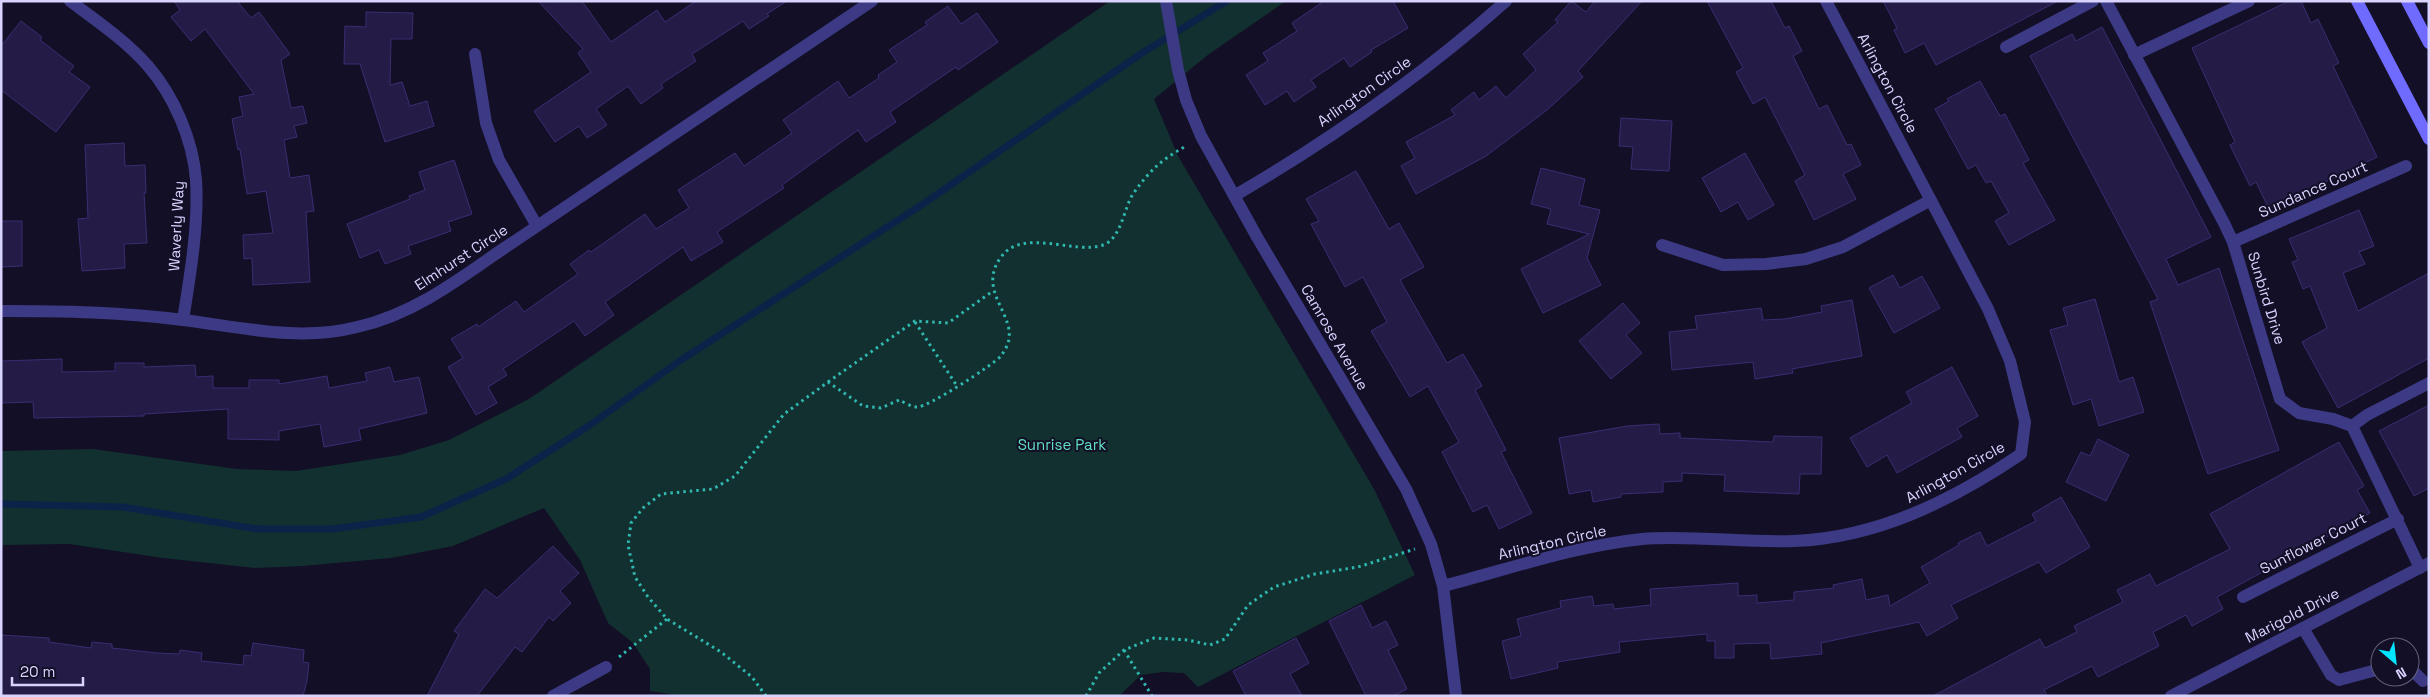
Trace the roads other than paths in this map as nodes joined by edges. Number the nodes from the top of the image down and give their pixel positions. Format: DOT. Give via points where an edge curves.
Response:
graph roads {
  1 [pos="70,1"];
  2 [pos="872,1"];
  3 [pos="1166,1"];
  4 [pos="1506,1"];
  5 [pos="1826,1"];
  6 [pos="2093,1"];
  7 [pos="2106,1"];
  8 [pos="2249,1"];
  9 [pos="2357,1"];
  10 [pos="2407,1"];
  11 [pos="2429,43"];
  12 [pos="2006,47"];
  13 [pos="475,54"];
  14 [pos="2134,55"];
  15 [pos="2429,139"];
  16 [pos="2406,166"];
  17 [pos="1234,196"];
  18 [pos="1931,200"];
  19 [pos="537,226"];
  20 [pos="2233,242"];
  21 [pos="1662,245"];
  22 [pos="1,311"];
  23 [pos="184,320"];
  24 [pos="2429,383"];
  25 [pos="2352,426"];
  26 [pos="2398,519"];
  27 [pos="2424,566"];
  28 [pos="1443,586"];
  29 [pos="2243,597"];
  30 [pos="2303,628"];
  31 [pos="606,667"];
  32 [pos="2370,672"];
  33 [pos="2420,677"];
  34 [pos="2423,680"];
  35 [pos="553,696"];
  36 [pos="1456,696"];
  37 [pos="2171,696"];
  1 -- 23 [label="street, Waverly Way" via="116,35 148,66 172,102 188,139 196,180"];
  2 -- 19 [label="street, Elmhurst Circle"];
  3 -- 17 [label="street, Camrose Avenue" via="1186,100 1201,136"];
  4 -- 17 [label="street, Arlington Circle" via="1464,39 1411,79"];
  5 -- 18 [label="street, Arlington Circle"];
  6 -- 12 [label="street"];
  7 -- 14 [label="street, Sunbird Drive"];
  8 -- 14 [label="street"];
  9 -- 15 [label="main road"];
  10 -- 11 [label="main road"];
  13 -- 19 [label="street" via="486,123 499,160"];
  14 -- 20 [label="street, Sunbird Drive"];
  16 -- 20 [label="street, Sundance Court"];
  17 -- 28 [label="street, Camrose Avenue" via="1406,489 1431,544"];
  18 -- 21 [label="street" via="1843,247 1806,259 1723,265"];
  18 -- 28 [label="street, Arlington Circle" via="1988,309 2010,361 2025,422 2021,454 1992,473 1907,517 1855,534 1794,541 1643,539 1575,550"];
  19 -- 23 [label="street, Elmhurst Circle" via="444,291 402,312 356,328 303,334 247,330"];
  20 -- 25 [label="street, Sunbird Drive" via="2280,399 2299,413"];
  22 -- 23 [label="street, Elmhurst Circle" via="88,311"];
  24 -- 25 [label="street"];
  25 -- 26 [label="street"];
  26 -- 27 [label="street"];
  26 -- 29 [label="street, Sunflower Court"];
  27 -- 30 [label="street, Marigold Drive"];
  28 -- 36 [label="street, Camrose Avenue"];
  30 -- 32 [label="street" via="2331,675 2339,680"];
  30 -- 37 [label="street, Marigold Drive"];
  31 -- 35 [label="street"];
  33 -- 34 [label="street"];
}
